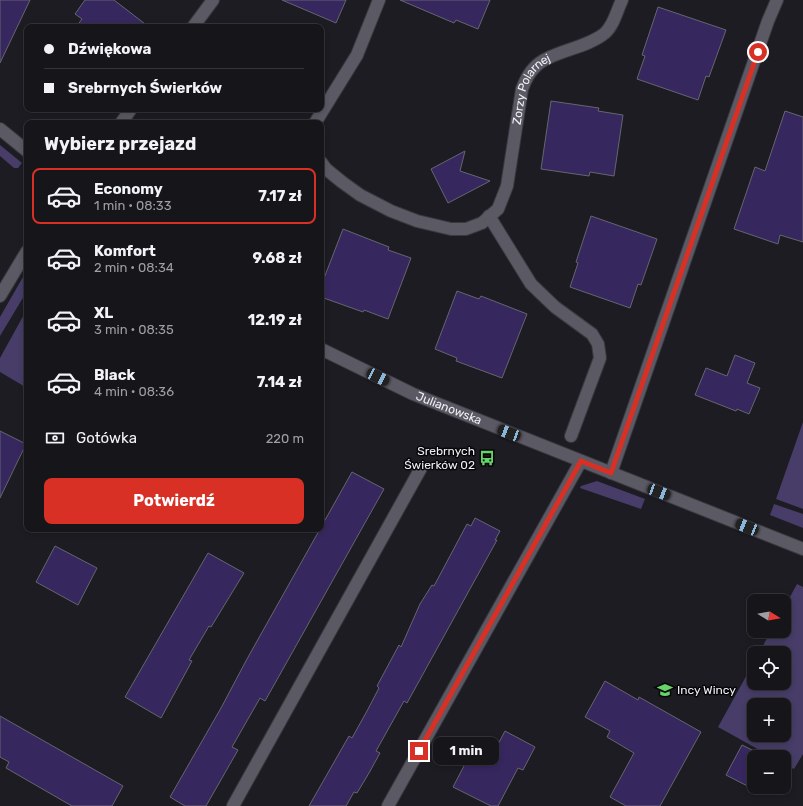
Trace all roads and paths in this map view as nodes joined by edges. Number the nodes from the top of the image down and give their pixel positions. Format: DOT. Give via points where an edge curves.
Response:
graph roads {
  1 [pos="213,0"];
  2 [pos="379,0"];
  3 [pos="622,0"];
  4 [pos="777,0"];
  5 [pos="195,24"];
  6 [pos="324,108"];
  7 [pos="0,129"];
  8 [pos="24,149"];
  9 [pos="324,166"];
  10 [pos="489,216"];
  11 [pos="24,256"];
  12 [pos="0,296"];
  13 [pos="324,350"];
  14 [pos="571,436"];
  15 [pos="581,461"];
  16 [pos="420,468"];
  17 [pos="611,473"];
  18 [pos="803,549"];
  19 [pos="233,806"];
  20 [pos="388,806"];
  1 -- 5 [label="street"];
  2 -- 6 [label="street" via="357,55"];
  3 -- 10 [label="street, Zorzy Polarnej" via="606,32 583,45 545,59 527,76 522,89 507,186 498,208"];
  4 -- 17 [label="street"];
  7 -- 8 [label="street"];
  9 -- 10 [label="street, Zorzy Polarnej" via="360,195 417,221 451,229 466,229 482,223"];
  10 -- 14 [label="street" via="531,284 555,307 592,334 598,344 600,358"];
  11 -- 12 [label="street"];
  13 -- 15 [label="street, Julianowska" via="413,394"];
  15 -- 17 [label="street, Julianowska"];
  15 -- 20 [label="street"];
  16 -- 19 [label="street"];
  17 -- 18 [label="street, Julianowska"];
}
